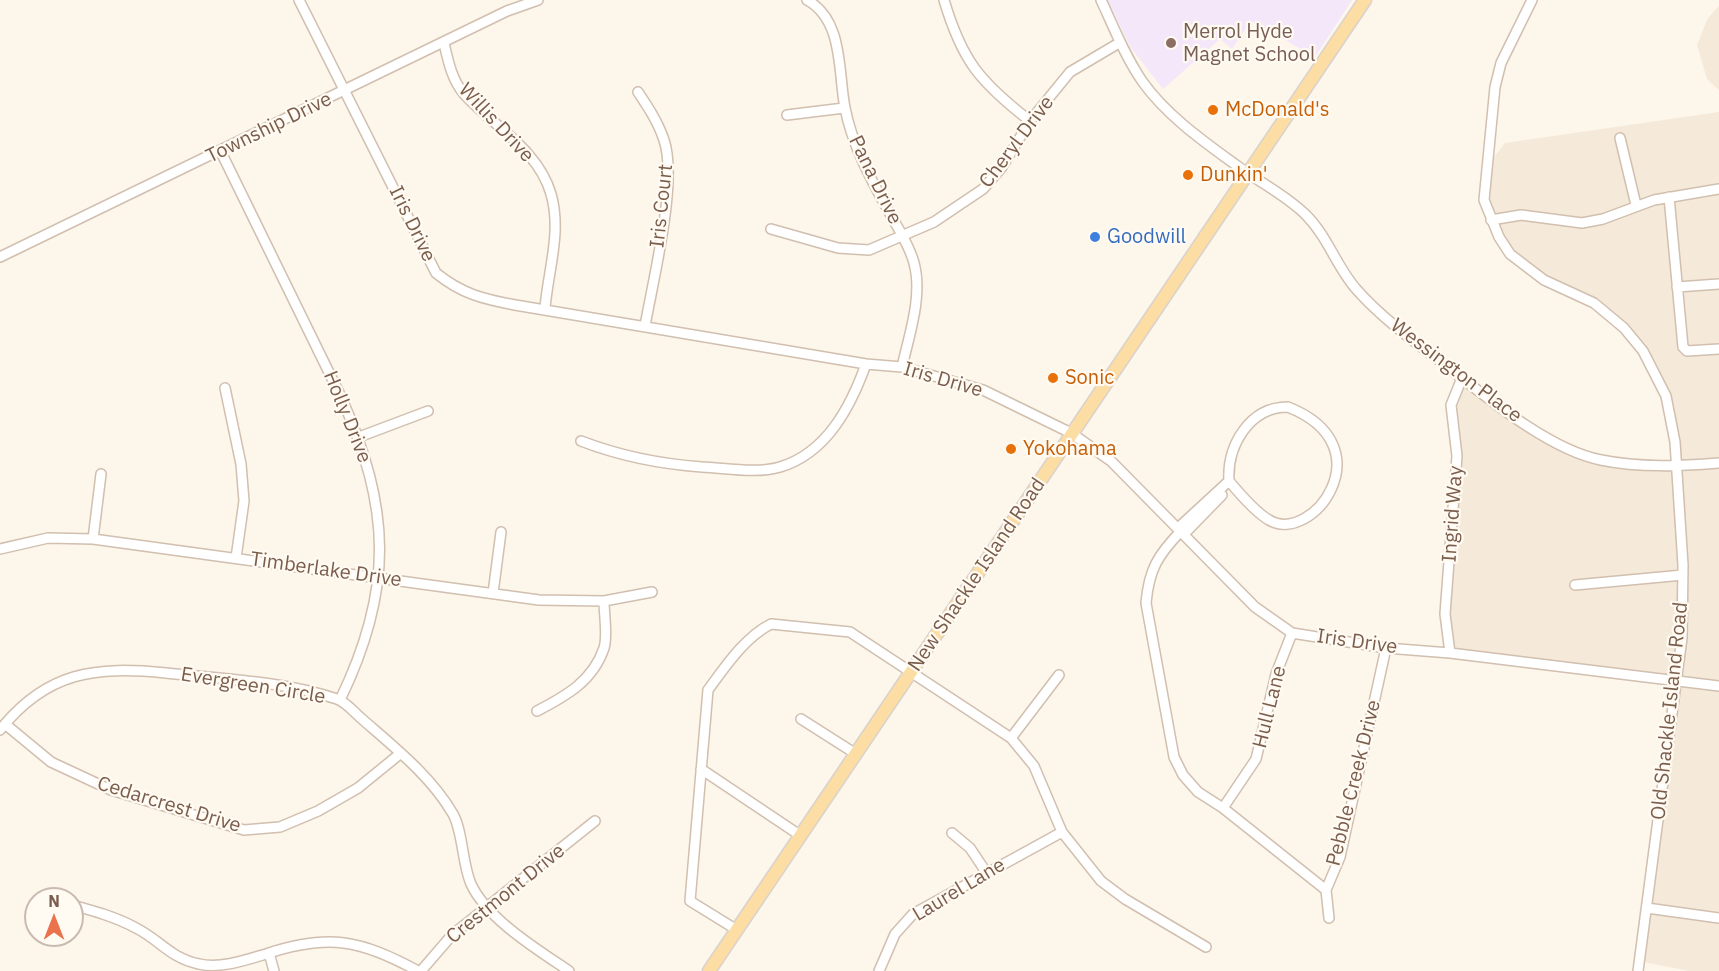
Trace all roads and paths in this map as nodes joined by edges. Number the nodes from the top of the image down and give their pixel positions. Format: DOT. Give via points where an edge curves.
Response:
graph roads {
  1 [pos="299,0"];
  2 [pos="538,0"];
  3 [pos="807,0"];
  4 [pos="944,0"];
  5 [pos="1101,0"];
  6 [pos="1365,0"];
  7 [pos="1532,0"];
  8 [pos="1119,43"];
  9 [pos="444,44"];
  10 [pos="346,90"];
  11 [pos="638,92"];
  12 [pos="844,108"];
  13 [pos="787,115"];
  14 [pos="1030,121"];
  15 [pos="1620,138"];
  16 [pos="221,152"];
  17 [pos="1248,173"];
  18 [pos="1719,189"];
  19 [pos="1669,197"];
  20 [pos="1636,205"];
  21 [pos="1491,220"];
  22 [pos="771,229"];
  23 [pos="903,236"];
  24 [pos="0,257"];
  25 [pos="1719,284"];
  26 [pos="1677,287"];
  27 [pos="545,308"];
  28 [pos="645,326"];
  29 [pos="1719,350"];
  30 [pos="866,364"];
  31 [pos="902,367"];
  32 [pos="1462,378"];
  33 [pos="225,388"];
  34 [pos="428,411"];
  35 [pos="1071,433"];
  36 [pos="359,437"];
  37 [pos="581,441"];
  38 [pos="1719,463"];
  39 [pos="1677,466"];
  40 [pos="101,474"];
  41 [pos="1231,483"];
  42 [pos="1181,531"];
  43 [pos="501,532"];
  44 [pos="93,539"];
  45 [pos="0,549"];
  46 [pos="236,558"];
  47 [pos="1683,575"];
  48 [pos="379,578"];
  49 [pos="1575,585"];
  50 [pos="652,592"];
  51 [pos="493,593"];
  52 [pos="604,601"];
  53 [pos="1292,633"];
  54 [pos="1386,648"];
  55 [pos="1450,653"];
  56 [pos="912,672"];
  57 [pos="1059,675"];
  58 [pos="1678,680"];
  59 [pos="1719,686"];
  60 [pos="340,700"];
  61 [pos="537,711"];
  62 [pos="801,719"];
  63 [pos="2,727"];
  64 [pos="1011,738"];
  65 [pos="401,753"];
  66 [pos="856,754"];
  67 [pos="700,769"];
  68 [pos="1223,808"];
  69 [pos="595,821"];
  70 [pos="1062,832"];
  71 [pos="952,833"];
  72 [pos="801,836"];
  73 [pos="986,872"];
  74 [pos="1326,890"];
  75 [pos="485,907"];
  76 [pos="1647,908"];
  77 [pos="84,909"];
  78 [pos="1329,918"];
  79 [pos="1719,918"];
  80 [pos="737,930"];
  81 [pos="1206,947"];
  82 [pos="269,953"];
  83 [pos="274,971"];
  84 [pos="420,971"];
  85 [pos="569,971"];
  86 [pos="709,971"];
  87 [pos="879,971"];
  88 [pos="1638,971"];
  1 -- 10 [label="street, Iris Drive"];
  2 -- 9 [label="street, Township Drive" via="507,11"];
  3 -- 12 [label="street, Pana Drive" via="824,16 833,33 840,60"];
  4 -- 14 [label="street" via="964,55 978,75"];
  5 -- 8 [label="street"];
  6 -- 17 [label="main road, New Shackle Island Road"];
  7 -- 21 [label="street, Old Shackle Island Road" via="1502,63 1494,102 1484,200"];
  8 -- 14 [label="street, Cheryl Drive" via="1070,72"];
  8 -- 17 [label="street" via="1142,81 1180,122"];
  9 -- 10 [label="street, Township Drive"];
  9 -- 27 [label="street, Willis Drive" via="463,93 514,138 551,193 556,226"];
  10 -- 16 [label="street, Township Drive"];
  10 -- 27 [label="street, Iris Drive" via="436,273 456,289 488,300"];
  11 -- 28 [label="street, Iris Court" via="653,114 669,168"];
  12 -- 13 [label="street"];
  12 -- 23 [label="street, Pana Drive" via="863,163"];
  14 -- 23 [label="street, Cheryl Drive" via="1002,167 983,189 934,222"];
  15 -- 20 [label="street"];
  16 -- 24 [label="street, Township Drive"];
  16 -- 36 [label="street, Holly Drive"];
  17 -- 32 [label="street, Wessington Place" via="1306,215 1322,234 1344,274 1377,312"];
  17 -- 35 [label="main road, New Shackle Island Road"];
  18 -- 19 [label="street"];
  19 -- 20 [label="street"];
  19 -- 26 [label="street"];
  20 -- 21 [label="street" via="1582,223 1521,215"];
  21 -- 39 [label="street, Old Shackle Island Road" via="1504,245 1523,266 1594,303 1624,328 1643,351 1666,396"];
  22 -- 23 [label="street, Cheryl Drive" via="838,248 869,250"];
  23 -- 31 [label="street, Pana Drive" via="915,264 917,295"];
  25 -- 26 [label="street"];
  26 -- 29 [label="street" via="1683,347 1687,351"];
  27 -- 28 [label="street, Iris Drive"];
  28 -- 30 [label="street, Iris Drive"];
  30 -- 31 [label="street, Iris Drive"];
  30 -- 37 [label="street" via="856,394 839,423 809,452 780,467 741,470 651,461"];
  31 -- 35 [label="street, Iris Drive" via="983,390"];
  32 -- 39 [label="street, Wessington Place" via="1540,434 1568,449 1600,460"];
  32 -- 55 [label="street, Ingrid Way" via="1450,405 1457,456 1444,614"];
  33 -- 46 [label="street" via="241,464 244,501"];
  34 -- 36 [label="street"];
  35 -- 42 [label="street, Iris Drive" via="1111,461"];
  35 -- 56 [label="main road, New Shackle Island Road"];
  36 -- 48 [label="street, Holly Drive" via="379,519"];
  38 -- 39 [label="street, Wessington Place"];
  39 -- 47 [label="street, Old Shackle Island Road"];
  40 -- 44 [label="street"];
  41 -- 41 [label="street" via="1231,452 1253,420 1270,408 1297,410 1327,434 1336,450 1338,471 1332,487 1312,516 1299,521 1269,520"];
  41 -- 42 [label="street"];
  42 -- 53 [label="street, Iris Drive" via="1255,607"];
  42 -- 68 [label="street" via="1159,554 1148,580 1146,603 1174,757 1197,792"];
  43 -- 51 [label="street"];
  44 -- 45 [label="street, Timberlake Drive" via="48,538"];
  44 -- 46 [label="street, Timberlake Drive"];
  46 -- 48 [label="street, Timberlake Drive"];
  47 -- 49 [label="street"];
  47 -- 58 [label="street, Old Shackle Island Road"];
  48 -- 51 [label="street, Timberlake Drive"];
  48 -- 60 [label="street, Holly Drive" via="357,666"];
  50 -- 52 [label="street, Timberlake Drive"];
  51 -- 52 [label="street, Timberlake Drive" via="539,600"];
  52 -- 61 [label="street" via="605,647 588,678 566,697"];
  53 -- 54 [label="street, Iris Drive"];
  53 -- 68 [label="street, Hull Lane" via="1276,674 1256,759"];
  54 -- 55 [label="street, Iris Drive"];
  54 -- 74 [label="street, Pebble Creek Drive" via="1340,857"];
  55 -- 58 [label="street, Iris Drive"];
  56 -- 64 [label="street"];
  56 -- 66 [label="main road, New Shackle Island Road"];
  56 -- 67 [label="street" via="850,632 771,624 761,629 708,690"];
  57 -- 64 [label="street"];
  58 -- 59 [label="street, Iris Drive"];
  58 -- 76 [label="street, Old Shackle Island Road"];
  60 -- 63 [label="street, Evergreen Circle" via="288,688 123,669 86,673 58,683 19,707"];
  60 -- 65 [label="street, Evergreen Circle"];
  62 -- 66 [label="street"];
  63 -- 65 [label="street, Cedarcrest Drive" via="51,762 111,790 244,830 280,827 318,811 358,788"];
  64 -- 70 [label="street" via="1034,766"];
  65 -- 75 [label="street, Evergreen Circle" via="433,786 454,816 471,884"];
  66 -- 72 [label="main road, New Shackle Island Road"];
  67 -- 72 [label="street"];
  67 -- 80 [label="street" via="690,901"];
  68 -- 74 [label="street"];
  69 -- 75 [label="street, Crestmont Drive"];
  70 -- 73 [label="street, Laurel Lane"];
  70 -- 81 [label="street" via="1101,881"];
  71 -- 73 [label="street" via="970,848"];
  72 -- 80 [label="main road, New Shackle Island Road"];
  73 -- 87 [label="street, Laurel Lane" via="913,914 894,934"];
  74 -- 78 [label="street, Pebble Creek Drive"];
  75 -- 84 [label="street, Crestmont Drive" via="452,935"];
  75 -- 85 [label="street, Evergreen Circle"];
  76 -- 79 [label="street"];
  76 -- 88 [label="street, Old Shackle Island Road"];
  77 -- 82 [label="street" via="139,929 179,958 201,965 225,964"];
  80 -- 86 [label="main road, New Shackle Island Road"];
  82 -- 83 [label="street"];
  82 -- 84 [label="street" via="315,941 340,940 395,958"];
}
